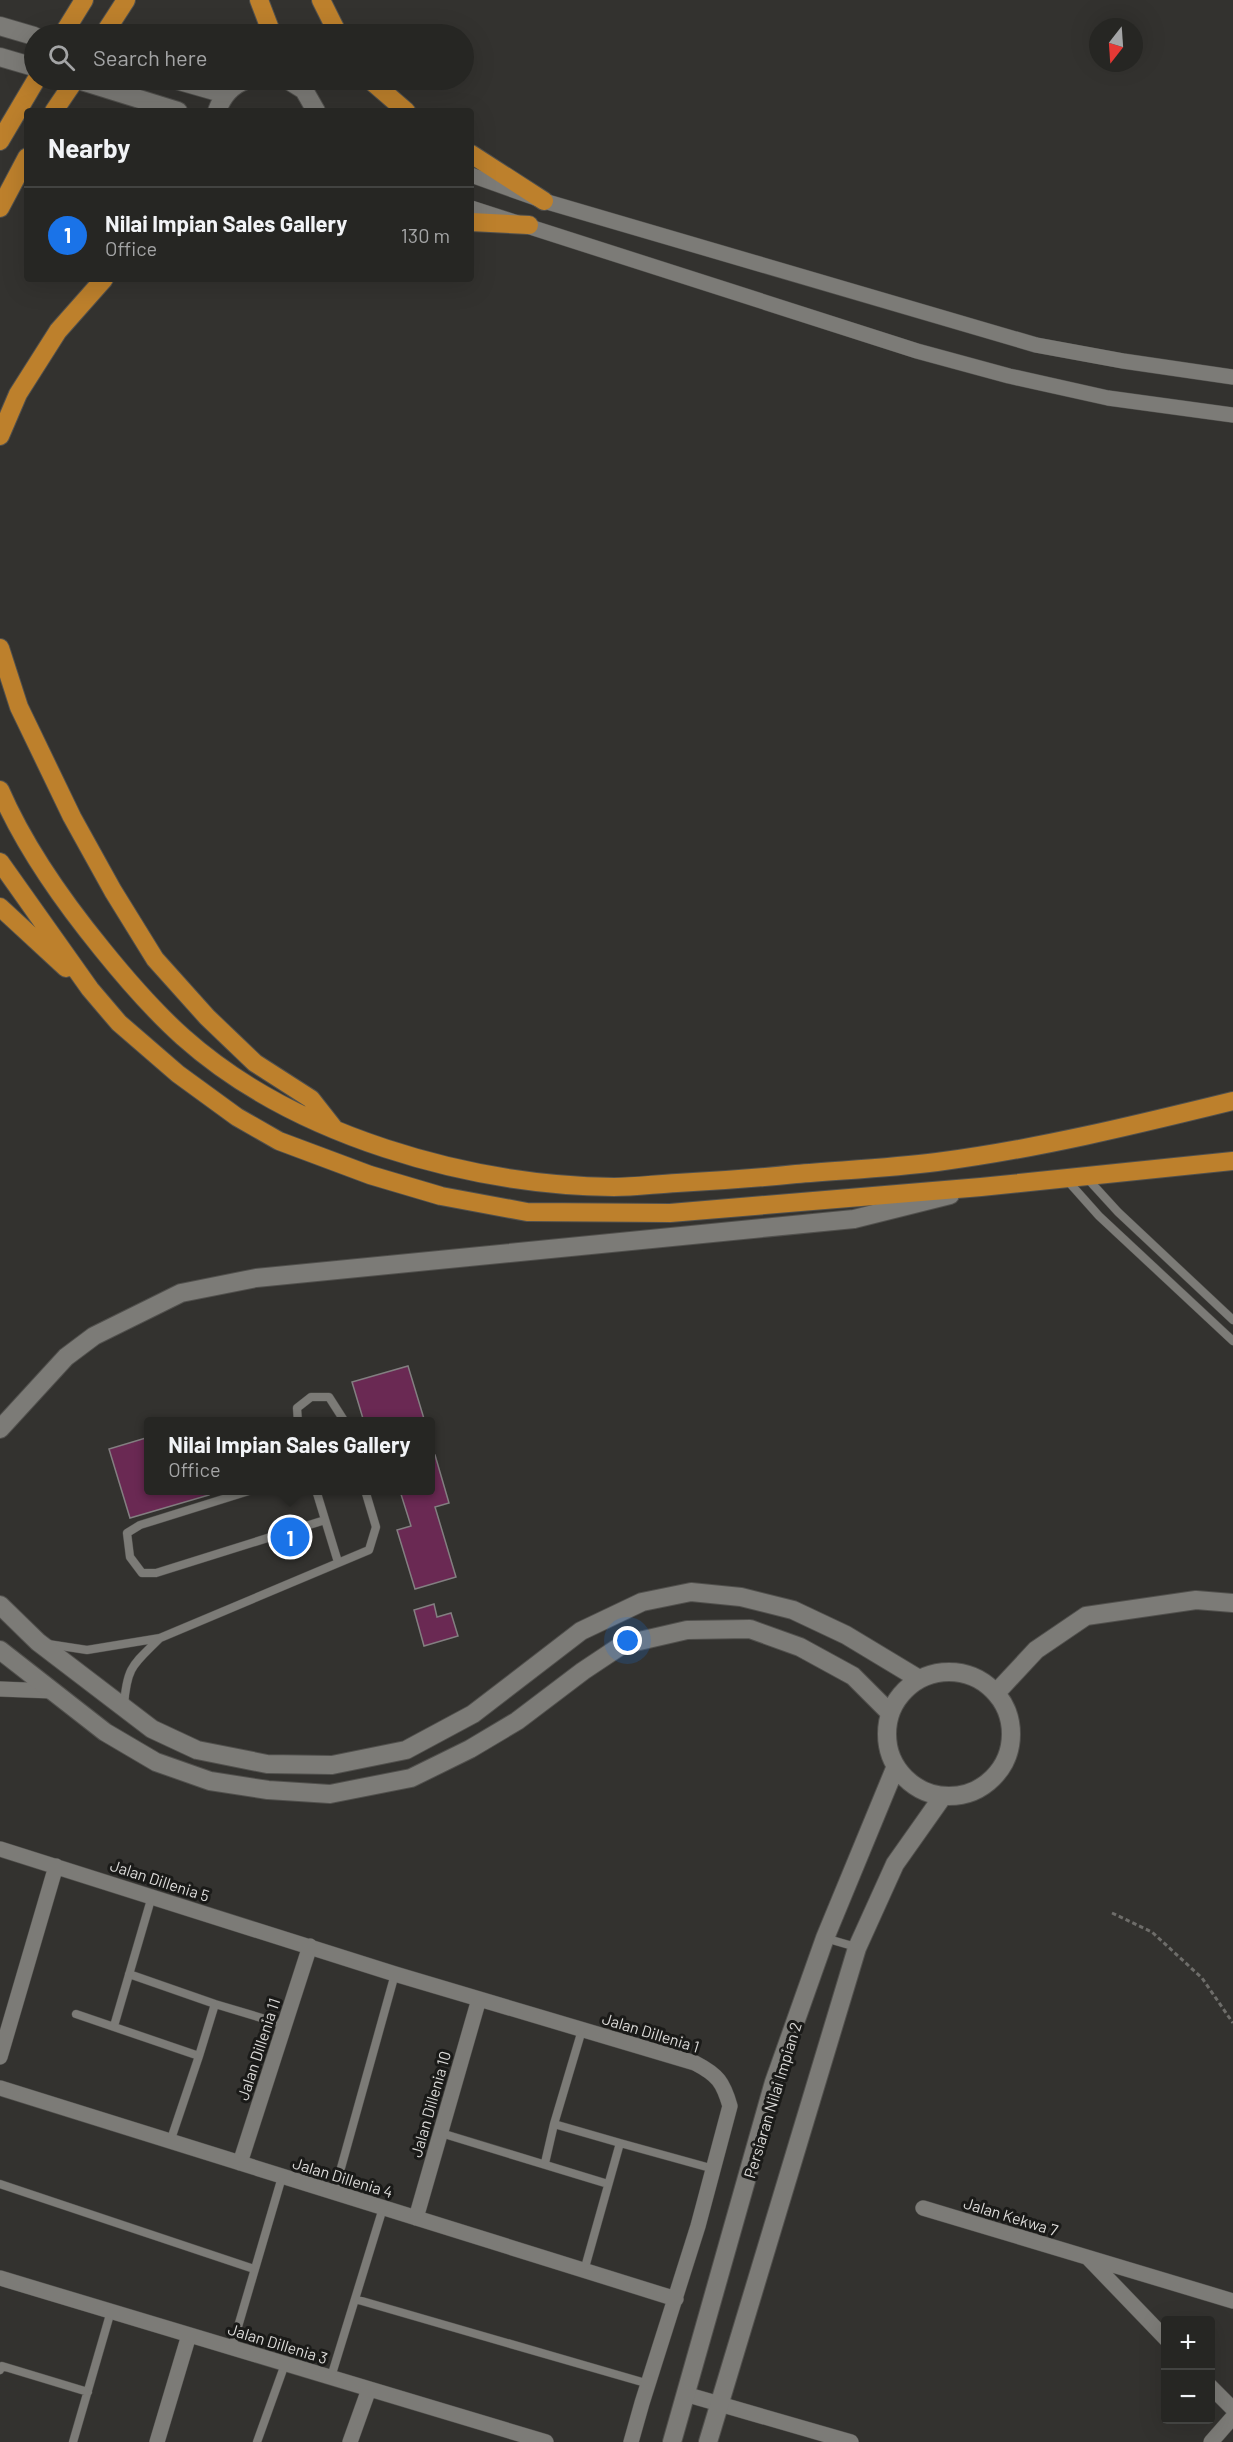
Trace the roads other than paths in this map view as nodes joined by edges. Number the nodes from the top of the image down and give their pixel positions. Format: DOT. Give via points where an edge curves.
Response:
graph roads {
  1 [pos="84,0"];
  2 [pos="126,0"];
  3 [pos="259,0"];
  4 [pos="321,0"];
  5 [pos="69,24"];
  6 [pos="110,24"];
  7 [pos="268,24"];
  8 [pos="333,24"];
  9 [pos="1,26"];
  10 [pos="24,33"];
  11 [pos="0,57"];
  12 [pos="24,64"];
  13 [pos="30,90"];
  14 [pos="69,90"];
  15 [pos="113,90"];
  16 [pos="211,90"];
  17 [pos="229,90"];
  18 [pos="304,90"];
  19 [pos="380,90"];
  20 [pos="225,94"];
  21 [pos="56,108"];
  22 [pos="169,108"];
  23 [pos="218,108"];
  24 [pos="315,108"];
  25 [pos="402,108"];
  26 [pos="0,141"];
  27 [pos="474,156"];
  28 [pos="24,163"];
  29 [pos="474,176"];
  30 [pos="544,201"];
  31 [pos="0,208"];
  32 [pos="474,209"];
  33 [pos="474,222"];
  34 [pos="529,225"];
  35 [pos="101,282"];
  36 [pos="1233,377"];
  37 [pos="1233,415"];
  38 [pos="0,436"];
  39 [pos="0,648"];
  40 [pos="0,790"];
  41 [pos="0,862"];
  42 [pos="0,907"];
  43 [pos="90,989"];
  44 [pos="1233,1101"];
  45 [pos="336,1130"];
  46 [pos="1233,1161"];
  47 [pos="1084,1176"];
  48 [pos="1065,1178"];
  49 [pos="981,1187"];
  50 [pos="1233,1320"];
  51 [pos="1233,1341"];
  52 [pos="298,1417"];
  53 [pos="342,1417"];
  54 [pos="0,1429"];
  55 [pos="239,1495"];
  56 [pos="317,1495"];
  57 [pos="366,1495"];
  58 [pos="325,1520"];
  59 [pos="338,1562"];
  60 [pos="1233,1603"];
  61 [pos="0,1605"];
  62 [pos="160,1638"];
  63 [pos="38,1642"];
  64 [pos="0,1650"];
  65 [pos="920,1679"];
  66 [pos="0,1689"];
  67 [pos="52,1691"];
  68 [pos="996,1692"];
  69 [pos="124,1708"];
  70 [pos="890,1713"];
  71 [pos="896,1766"];
  72 [pos="943,1796"];
  73 [pos="0,1849"];
  74 [pos="56,1866"];
  75 [pos="152,1896"];
  76 [pos="825,1938"];
  77 [pos="310,1946"];
  78 [pos="857,1948"];
  79 [pos="129,1974"];
  80 [pos="395,1974"];
  81 [pos="479,1999"];
  82 [pos="215,2004"];
  83 [pos="76,2014"];
  84 [pos="285,2025"];
  85 [pos="114,2026"];
  86 [pos="582,2030"];
  87 [pos="199,2056"];
  88 [pos="0,2057"];
  89 [pos="0,2088"];
  90 [pos="554,2124"];
  91 [pos="441,2133"];
  92 [pos="170,2142"];
  93 [pos="620,2143"];
  94 [pos="240,2163"];
  95 [pos="545,2163"];
  96 [pos="714,2169"];
  97 [pos="282,2176"];
  98 [pos="0,2184"];
  99 [pos="608,2184"];
  100 [pos="334,2193"];
  101 [pos="383,2208"];
  102 [pos="923,2208"];
  103 [pos="416,2218"];
  104 [pos="1089,2259"];
  105 [pos="254,2269"];
  106 [pos="584,2271"];
  107 [pos="0,2278"];
  108 [pos="355,2299"];
  109 [pos="676,2299"];
  110 [pos="1233,2301"];
  111 [pos="111,2311"];
  112 [pos="1161,2334"];
  113 [pos="189,2335"];
  114 [pos="232,2348"];
  115 [pos="285,2364"];
  116 [pos="0,2370"];
  117 [pos="331,2377"];
  118 [pos="649,2384"];
  119 [pos="369,2389"];
  120 [pos="1215,2391"];
  121 [pos="88,2392"];
  122 [pos="685,2394"];
  123 [pos="719,2403"];
  124 [pos="1233,2409"];
  125 [pos="1233,2417"];
  126 [pos="73,2442"];
  127 [pos="157,2442"];
  128 [pos="257,2442"];
  129 [pos="350,2442"];
  130 [pos="546,2442"];
  131 [pos="632,2442"];
  132 [pos="672,2442"];
  133 [pos="708,2442"];
  134 [pos="851,2442"];
  135 [pos="1211,2442"];
  1 -- 5 [label="highway"];
  2 -- 6 [label="highway"];
  3 -- 7 [label="highway"];
  4 -- 8 [label="highway"];
  9 -- 10 [label="street"];
  11 -- 12 [label="street"];
  13 -- 26 [label="highway"];
  14 -- 21 [label="highway"];
  15 -- 22 [label="street"];
  16 -- 20 [label="street"];
  17 -- 20 [label="street"];
  18 -- 24 [label="street"];
  19 -- 25 [label="highway"];
  20 -- 23 [label="street"];
  27 -- 30 [label="highway"];
  28 -- 31 [label="highway"];
  29 -- 30 [label="street"];
  30 -- 36 [label="street" via="1036,345"];
  32 -- 34 [label="street"];
  33 -- 34 [label="highway"];
  34 -- 37 [label="street" via="917,351 1009,376 1108,398"];
  35 -- 38 [label="highway" via="58,331 18,394"];
  39 -- 45 [label="highway" via="19,707 72,817 156,959 207,1017 255,1063 311,1099"];
  40 -- 45 [label="highway" via="15,824 66,905 122,974 183,1037 227,1071 289,1108"];
  41 -- 43 [label="highway"];
  42 -- 43 [label="highway"];
  43 -- 49 [label="highway" via="118,1023 237,1117 279,1141 441,1196 527,1212 670,1213"];
  44 -- 45 [label="highway" via="1098,1135 936,1162 617,1187 544,1182 459,1168 400,1153"];
  46 -- 47 [label="highway"];
  47 -- 48 [label="highway"];
  47 -- 50 [label="lane"];
  48 -- 49 [label="highway"];
  48 -- 51 [label="lane"];
  49 -- 54 [label="street" via="854,1219 256,1278 181,1293 94,1336 66,1357"];
  52 -- 53 [label="lane" via="297,1408 311,1397 329,1397"];
  55 -- 58 [label="lane" via="140,1525 127,1533 130,1557 142,1573 156,1573"];
  56 -- 58 [label="lane"];
  57 -- 59 [label="lane" via="376,1527 369,1550"];
  58 -- 59 [label="lane"];
  59 -- 62 [label="lane"];
  60 -- 68 [label="street" via="1196,1600 1086,1616 1036,1650"];
  61 -- 63 [label="street"];
  62 -- 63 [label="lane" via="87,1650"];
  62 -- 69 [label="lane" via="126,1677"];
  63 -- 69 [label="street"];
  64 -- 67 [label="street"];
  65 -- 68 [label="street" via="939,1672 960,1672 980,1679"];
  65 -- 69 [label="street" via="846,1635 793,1610 741,1597 691,1592 642,1602 581,1631 473,1714 406,1750 332,1766 267,1764 197,1750 152,1730"];
  65 -- 70 [label="street" via="907,1688"];
  66 -- 67 [label="street"];
  67 -- 70 [label="street" via="105,1732 156,1762 210,1781 330,1794 411,1778 517,1721 622,1645 687,1630 750,1629 800,1647 853,1676"];
  68 -- 72 [label="street" via="1011,1726 1011,1745 1005,1762 979,1789"];
  70 -- 71 [label="street" via="886,1731"];
  71 -- 72 [label="street" via="908,1781"];
  71 -- 76 [label="street, Persiaran Nilai Impian 2"];
  72 -- 78 [label="street" via="895,1864"];
  73 -- 74 [label="street, Jalan Dillenia 5"];
  74 -- 75 [label="street, Jalan Dillenia 5"];
  74 -- 88 [label="street"];
  75 -- 77 [label="street, Jalan Dillenia 5"];
  75 -- 79 [label="lane"];
  76 -- 78 [label="lane"];
  76 -- 122 [label="street, Persiaran Nilai Impian 2" via="774,2082"];
  77 -- 80 [label="street, Jalan Dillenia 1"];
  77 -- 84 [label="street, Jalan Dillenia 11"];
  78 -- 123 [label="street"];
  79 -- 82 [label="lane"];
  79 -- 85 [label="lane"];
  80 -- 81 [label="street, Jalan Dillenia 1"];
  80 -- 100 [label="lane"];
  81 -- 86 [label="street, Jalan Dillenia 1"];
  81 -- 91 [label="street, Jalan Dillenia 10"];
  82 -- 84 [label="lane"];
  82 -- 87 [label="lane"];
  83 -- 85 [label="lane"];
  84 -- 94 [label="street, Jalan Dillenia 11"];
  85 -- 87 [label="lane"];
  86 -- 90 [label="lane"];
  86 -- 96 [label="street, Jalan Dillenia 1" via="695,2063 713,2072 724,2087 730,2106"];
  87 -- 92 [label="lane"];
  89 -- 92 [label="street, Jalan Dillenia 4"];
  90 -- 93 [label="lane"];
  90 -- 95 [label="lane"];
  91 -- 95 [label="lane"];
  91 -- 103 [label="street, Jalan Dillenia 10"];
  92 -- 94 [label="street, Jalan Dillenia 4"];
  93 -- 96 [label="lane"];
  93 -- 99 [label="lane"];
  94 -- 97 [label="street, Jalan Dillenia 4"];
  95 -- 99 [label="lane"];
  96 -- 109 [label="street, Jalan Dillenia 1"];
  97 -- 100 [label="street, Jalan Dillenia 4"];
  97 -- 105 [label="lane"];
  98 -- 105 [label="lane"];
  99 -- 106 [label="lane"];
  100 -- 101 [label="street, Jalan Dillenia 4"];
  101 -- 103 [label="street, Jalan Dillenia 4"];
  101 -- 108 [label="lane"];
  102 -- 104 [label="street, Jalan Kekwa 7"];
  103 -- 106 [label="street, Jalan Dillenia 4"];
  104 -- 110 [label="street, Jalan Kekwa 7"];
  104 -- 112 [label="street, Jalan Kekwa 7"];
  105 -- 114 [label="lane"];
  106 -- 109 [label="street, Jalan Dillenia 4"];
  107 -- 111 [label="street, Jalan Dillenia 3"];
  108 -- 117 [label="lane"];
  108 -- 118 [label="lane"];
  109 -- 118 [label="street, Jalan Dillenia 1"];
  111 -- 113 [label="street, Jalan Dillenia 3"];
  111 -- 121 [label="lane"];
  113 -- 114 [label="street, Jalan Dillenia 3"];
  113 -- 127 [label="street"];
  114 -- 115 [label="street, Jalan Dillenia 3"];
  115 -- 117 [label="street, Jalan Dillenia 3"];
  115 -- 128 [label="lane"];
  116 -- 121 [label="lane" via="2,2366"];
  117 -- 119 [label="street, Jalan Dillenia 3"];
  118 -- 131 [label="street, Jalan Dillenia 1"];
  119 -- 129 [label="street"];
  119 -- 130 [label="street, Jalan Dillenia 3"];
  120 -- 124 [label="street"];
  121 -- 126 [label="lane"];
  122 -- 123 [label="street"];
  122 -- 132 [label="street, Persiaran Nilai Impian 2"];
  123 -- 133 [label="street"];
  123 -- 134 [label="street"];
  125 -- 135 [label="street"];
}
